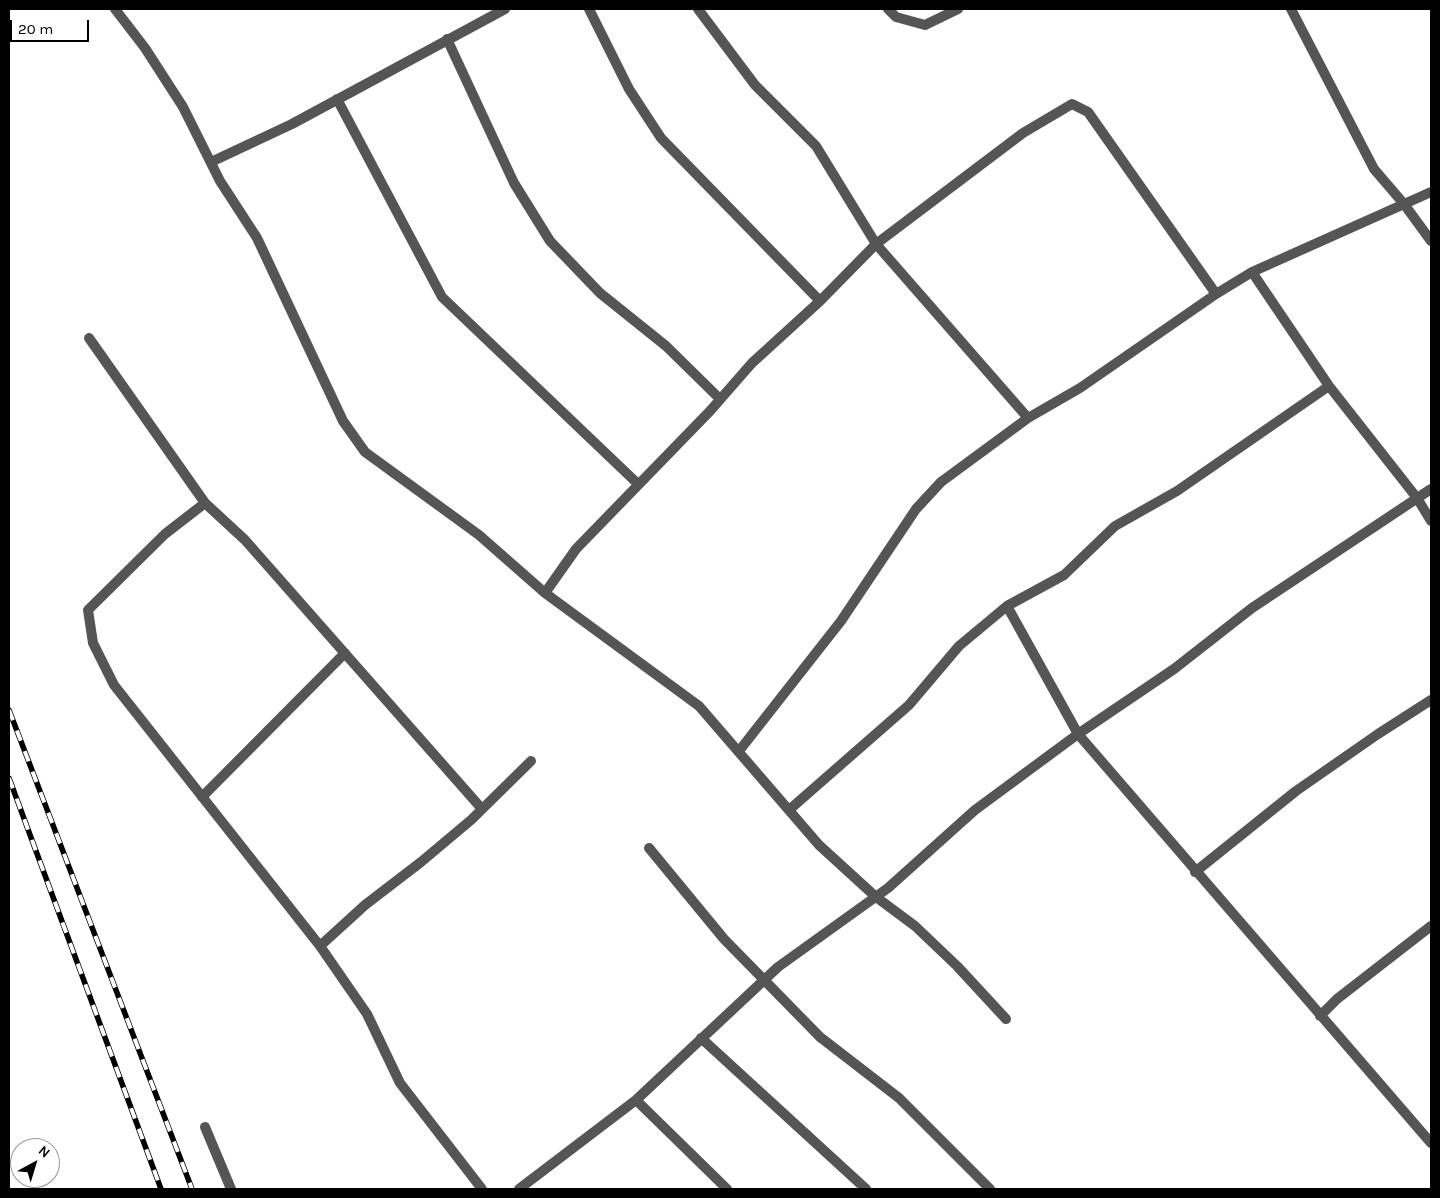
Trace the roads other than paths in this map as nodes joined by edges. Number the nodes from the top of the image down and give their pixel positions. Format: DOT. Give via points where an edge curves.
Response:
graph roads {
  1 [pos="115,9"];
  2 [pos="505,9"];
  3 [pos="589,9"];
  4 [pos="698,9"];
  5 [pos="888,9"];
  6 [pos="958,9"];
  7 [pos="1291,9"];
  8 [pos="447,39"];
  9 [pos="337,99"];
  10 [pos="211,162"];
  11 [pos="1431,192"];
  12 [pos="1404,204"];
  13 [pos="1431,241"];
  14 [pos="876,244"];
  15 [pos="1252,272"];
  16 [pos="1216,294"];
  17 [pos="820,301"];
  18 [pos="89,338"];
  19 [pos="1329,386"];
  20 [pos="720,399"];
  21 [pos="1028,418"];
  22 [pos="638,484"];
  23 [pos="1431,489"];
  24 [pos="1417,498"];
  25 [pos="206,503"];
  26 [pos="1431,521"];
  27 [pos="545,593"];
  28 [pos="1007,606"];
  29 [pos="345,653"];
  30 [pos="1431,700"];
  31 [pos="1078,734"];
  32 [pos="739,751"];
  33 [pos="531,761"];
  34 [pos="202,797"];
  35 [pos="482,809"];
  36 [pos="789,810"];
  37 [pos="649,848"];
  38 [pos="1195,872"];
  39 [pos="876,897"];
  40 [pos="1431,926"];
  41 [pos="320,946"];
  42 [pos="765,979"];
  43 [pos="1320,1016"];
  44 [pos="1006,1019"];
  45 [pos="701,1038"];
  46 [pos="636,1100"];
  47 [pos="205,1127"];
  48 [pos="1431,1143"];
  49 [pos="231,1189"];
  50 [pos="482,1189"];
  51 [pos="519,1189"];
  52 [pos="728,1189"];
  53 [pos="866,1189"];
  54 [pos="990,1189"];
  1 -- 10 [label="street" via="183,107"];
  2 -- 8 [label="street"];
  3 -- 17 [label="street" via="629,89 661,138"];
  4 -- 14 [label="street" via="755,85 816,146"];
  5 -- 6 [label="street" via="896,17 925,25"];
  7 -- 12 [label="street" via="1374,169"];
  8 -- 9 [label="street"];
  8 -- 20 [label="street" via="514,184 550,241 600,293 666,346"];
  9 -- 10 [label="street"];
  9 -- 22 [label="street" via="442,297"];
  10 -- 27 [label="street" via="257,238 343,420 365,452 479,535"];
  11 -- 12 [label="street"];
  12 -- 13 [label="street"];
  12 -- 15 [label="street"];
  14 -- 16 [label="street" via="1023,133 1072,104 1088,112"];
  14 -- 17 [label="street"];
  14 -- 21 [label="street"];
  15 -- 16 [label="street"];
  15 -- 19 [label="street"];
  16 -- 21 [label="street" via="1080,388"];
  17 -- 20 [label="street" via="752,363"];
  18 -- 25 [label="street"];
  19 -- 24 [label="street"];
  19 -- 28 [label="street" via="1177,491 1115,526 1064,575"];
  20 -- 22 [label="street"];
  21 -- 32 [label="street" via="941,482 916,509 841,621"];
  22 -- 27 [label="street" via="576,549"];
  23 -- 24 [label="street"];
  24 -- 26 [label="street"];
  24 -- 31 [label="street" via="1252,608 1174,669"];
  25 -- 29 [label="street" via="245,540"];
  25 -- 34 [label="street" via="165,534 88,610 93,643 114,686"];
  27 -- 32 [label="street" via="699,706"];
  28 -- 31 [label="street"];
  28 -- 36 [label="street" via="959,646 909,705"];
  29 -- 34 [label="street"];
  29 -- 35 [label="street"];
  30 -- 38 [label="street" via="1296,791"];
  31 -- 38 [label="street"];
  31 -- 39 [label="street" via="975,810"];
  32 -- 36 [label="street"];
  33 -- 35 [label="street"];
  34 -- 41 [label="street"];
  35 -- 41 [label="street"];
  36 -- 39 [label="street" via="819,845"];
  37 -- 42 [label="street" via="724,939"];
  38 -- 43 [label="street"];
  39 -- 42 [label="street"];
  39 -- 44 [label="street" via="915,926"];
  40 -- 43 [label="street"];
  41 -- 50 [label="street" via="367,1014 400,1083"];
  42 -- 45 [label="street"];
  42 -- 54 [label="street" via="820,1037 898,1098"];
  43 -- 48 [label="street"];
  45 -- 46 [label="street"];
  45 -- 53 [label="street"];
  46 -- 51 [label="street"];
  46 -- 52 [label="street"];
  47 -- 49 [label="street"];
}
